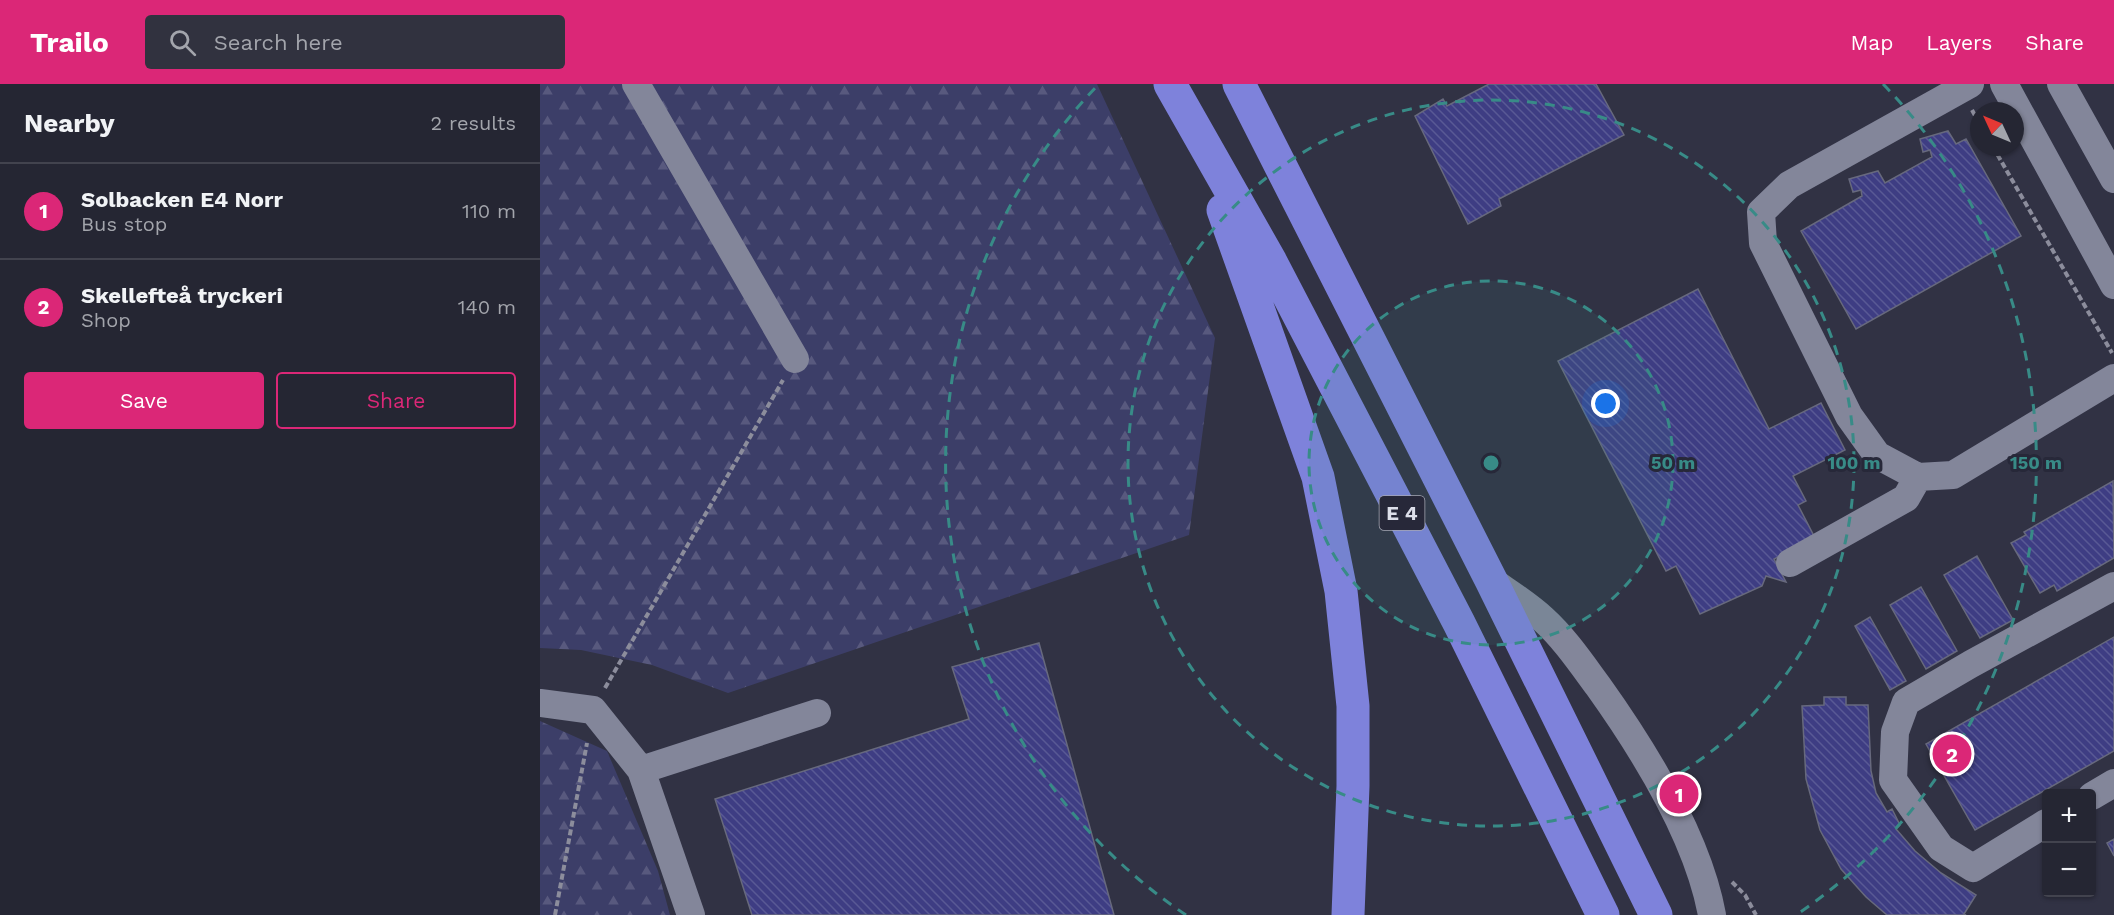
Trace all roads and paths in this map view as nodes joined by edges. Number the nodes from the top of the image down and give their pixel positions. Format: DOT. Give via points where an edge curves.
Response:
graph roads {
  1 [pos="636,84"];
  2 [pos="1170,84"];
  3 [pos="1239,84"];
  4 [pos="1970,84"];
  5 [pos="2004,84"];
  6 [pos="2061,84"];
  7 [pos="1189,116"];
  8 [pos="1998,156"];
  9 [pos="2114,180"];
  10 [pos="2114,285"];
  11 [pos="2114,356"];
  12 [pos="795,359"];
  13 [pos="2114,378"];
  14 [pos="1918,477"];
  15 [pos="1790,563"];
  16 [pos="1491,580"];
  17 [pos="2114,586"];
  18 [pos="540,703"];
  19 [pos="593,710"];
  20 [pos="817,714"];
  21 [pos="641,770"];
  22 [pos="2114,783"];
  23 [pos="2096,793"];
  24 [pos="2042,825"];
  25 [pos="555,915"];
  26 [pos="691,915"];
  27 [pos="1348,915"];
  28 [pos="1603,915"];
  29 [pos="1656,915"];
  30 [pos="1712,915"];
  1 -- 12 [label="street"];
  2 -- 7 [label="highway, E 4"];
  3 -- 16 [label="highway, E 4"];
  4 -- 14 [label="street" via="1789,185 1761,212 1763,243 1849,416 1877,455"];
  5 -- 10 [label="street"];
  6 -- 9 [label="street"];
  7 -- 27 [label="highway" via="1318,477 1330,534 1341,591 1353,706"];
  7 -- 28 [label="highway, E 4" via="1459,623"];
  8 -- 11 [label="path"];
  12 -- 19 [label="path"];
  13 -- 14 [label="street" via="1953,475"];
  14 -- 15 [label="street" via="1906,498"];
  16 -- 29 [label="highway, E 4"];
  16 -- 30 [label="street" via="1542,618 1575,655 1636,741 1687,838"];
  17 -- 24 [label="street" via="1906,702 1895,732 1893,780 1941,848 1973,868"];
  18 -- 19 [label="street"];
  19 -- 21 [label="street"];
  19 -- 25 [label="path"];
  20 -- 21 [label="street"];
  21 -- 26 [label="street"];
  22 -- 23 [label="street"];
}
